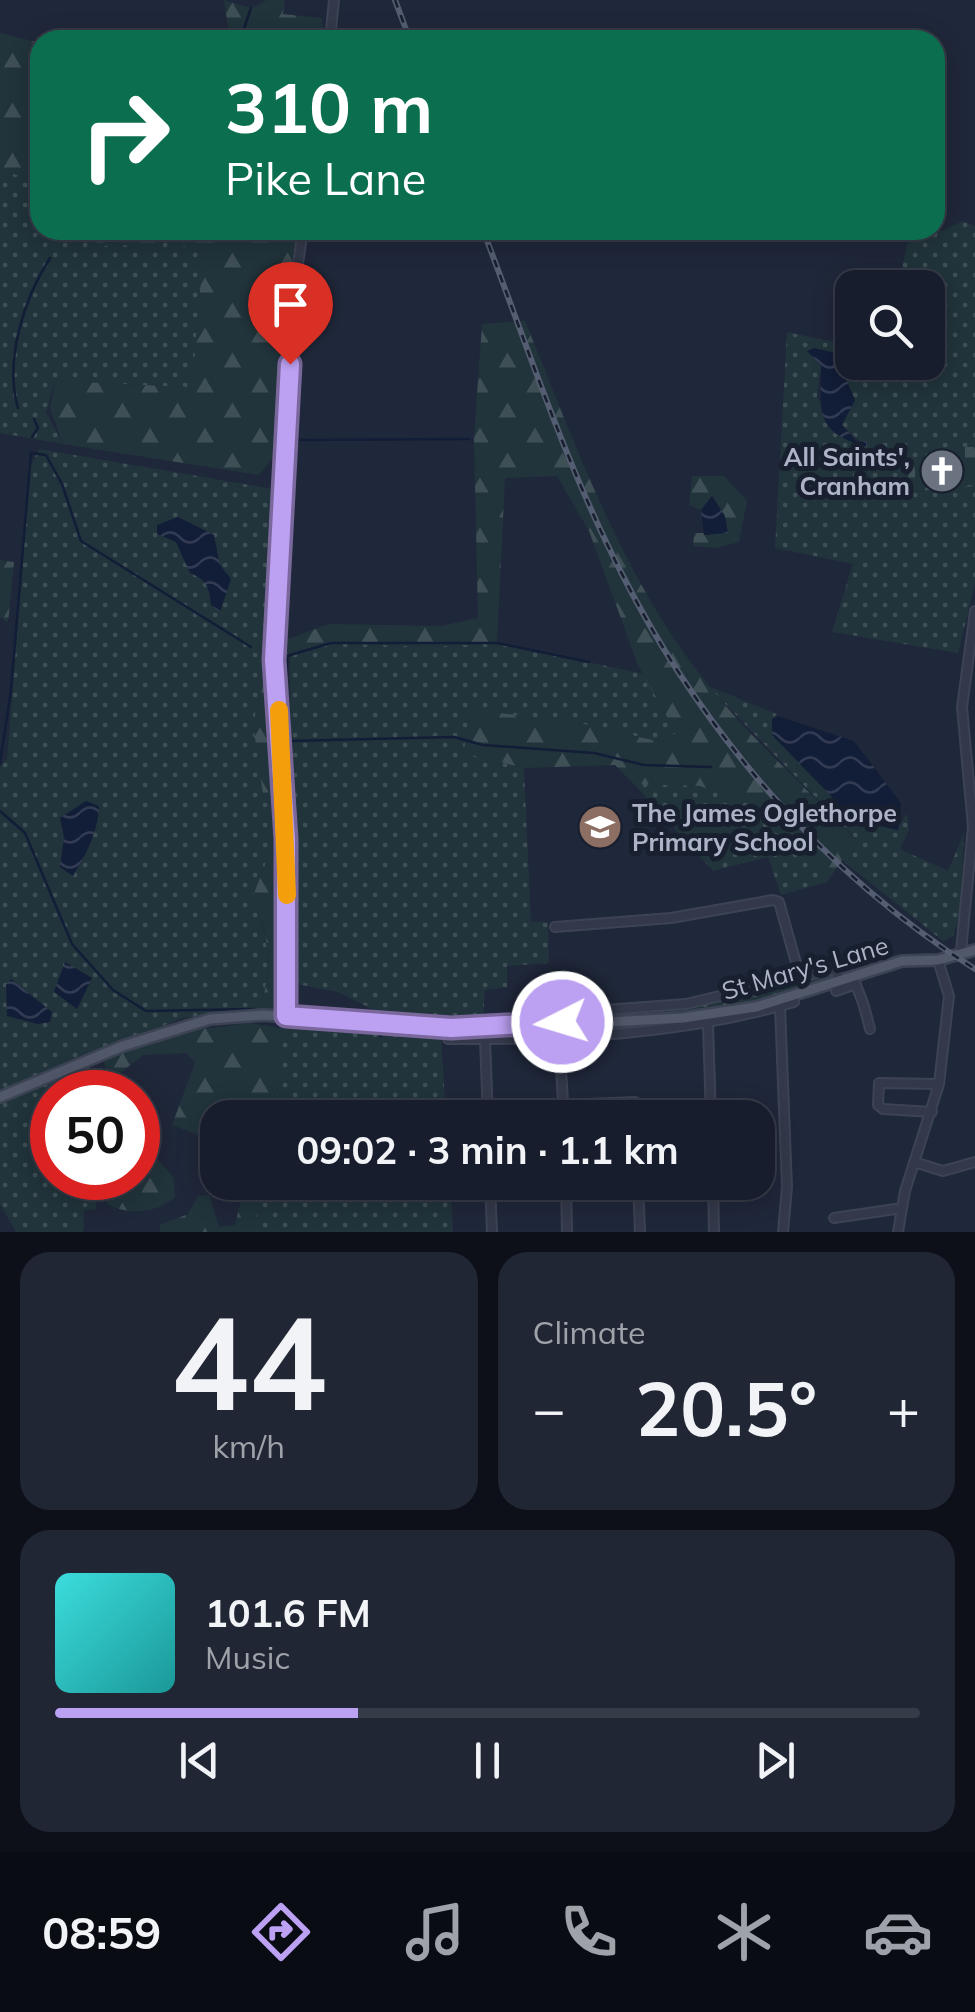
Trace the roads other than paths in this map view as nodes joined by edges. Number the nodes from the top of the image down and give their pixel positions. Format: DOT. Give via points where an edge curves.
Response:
graph roads {
  1 [pos="334,0"];
  2 [pos="331,30"];
  3 [pos="301,240"];
  4 [pos="975,611"];
  5 [pos="555,927"];
  6 [pos="975,950"];
  7 [pos="961,952"];
  8 [pos="938,960"];
  9 [pos="800,977"];
  10 [pos="849,980"];
  11 [pos="836,990"];
  12 [pos="792,996"];
  13 [pos="780,1006"];
  14 [pos="286,1016"];
  15 [pos="562,1022"];
  16 [pos="708,1025"];
  17 [pos="870,1029"];
  18 [pos="474,1034"];
  19 [pos="559,1036"];
  20 [pos="448,1039"];
  21 [pos="485,1039"];
  22 [pos="939,1084"];
  23 [pos="0,1097"];
  24 [pos="487,1100"];
  25 [pos="564,1100"];
  26 [pos="710,1100"];
  27 [pos="932,1112"];
  28 [pos="914,1162"];
  29 [pos="975,1162"];
  30 [pos="943,1171"];
  31 [pos="909,1180"];
  32 [pos="491,1200"];
  33 [pos="567,1200"];
  34 [pos="639,1200"];
  35 [pos="713,1200"];
  36 [pos="902,1208"];
  37 [pos="834,1218"];
  38 [pos="492,1232"];
  39 [pos="568,1232"];
  40 [pos="640,1232"];
  41 [pos="714,1232"];
  42 [pos="783,1232"];
  43 [pos="898,1232"];
  1 -- 2 [label="street"];
  3 -- 14 [label="street" via="274,660 286,839"];
  4 -- 7 [label="street" via="962,708 973,827"];
  5 -- 9 [label="street" via="671,918 774,900"];
  6 -- 7 [label="main road, St Mary's Lane"];
  7 -- 8 [label="main road, St Mary's Lane"];
  8 -- 10 [label="main road, St Mary's Lane" via="902,960"];
  8 -- 22 [label="street" via="949,996"];
  9 -- 10 [label="street" via="834,969"];
  9 -- 15 [label="street" via="686,1004 564,1013"];
  10 -- 11 [label="street"];
  10 -- 12 [label="main road, St Mary's Lane"];
  10 -- 17 [label="street"];
  12 -- 13 [label="street" via="794,1002"];
  12 -- 15 [label="main road, St Mary's Lane" via="695,1017"];
  13 -- 16 [label="street"];
  13 -- 42 [label="street"];
  14 -- 18 [label="main road, St Mary's Lane"];
  14 -- 23 [label="main road, St Mary's Lane" via="185,1025"];
  15 -- 18 [label="main road, St Mary's Lane"];
  16 -- 19 [label="street"];
  16 -- 26 [label="street"];
  18 -- 20 [label="street"];
  18 -- 21 [label="street"];
  19 -- 21 [label="street"];
  19 -- 25 [label="street"];
  21 -- 24 [label="street"];
  22 -- 27 [label="street"];
  22 -- 27 [label="street" via="879,1083 883,1110"];
  27 -- 28 [label="street"];
  28 -- 30 [label="street"];
  28 -- 31 [label="street"];
  29 -- 30 [label="street"];
  30 -- 31 [label="street"];
  31 -- 36 [label="street"];
  32 -- 38 [label="street"];
  33 -- 39 [label="street"];
  34 -- 40 [label="street"];
  35 -- 41 [label="street"];
  36 -- 37 [label="street"];
  36 -- 43 [label="street"];
}
